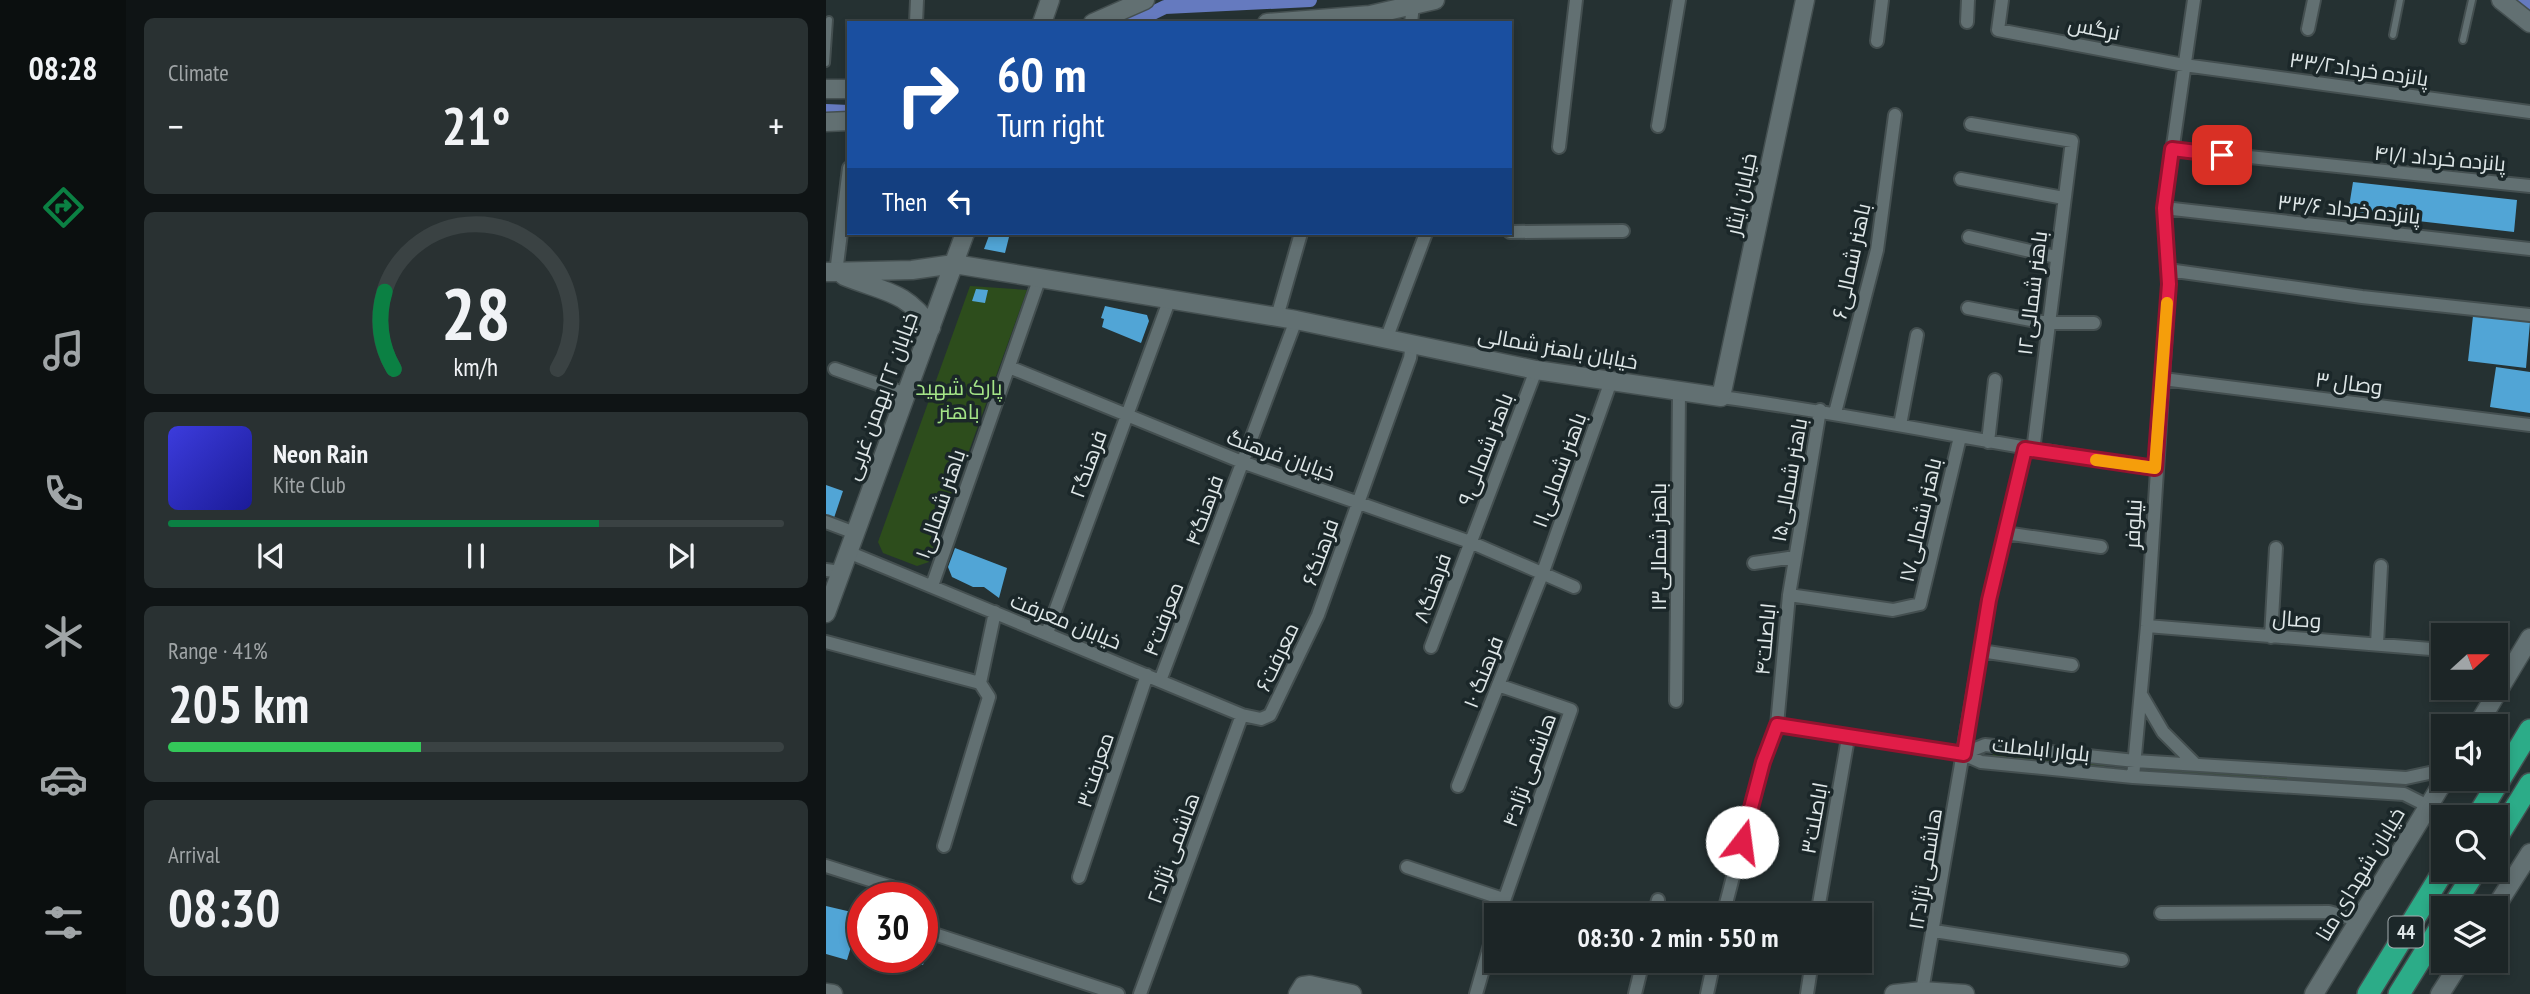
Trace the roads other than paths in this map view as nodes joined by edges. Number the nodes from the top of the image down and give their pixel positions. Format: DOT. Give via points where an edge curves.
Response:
graph roads {
  1 [pos="917,0"];
  2 [pos="1050,0"];
  3 [pos="1145,0"];
  4 [pos="1435,0"];
  5 [pos="1576,0"];
  6 [pos="1679,0"];
  7 [pos="1805,0"];
  8 [pos="1882,0"];
  9 [pos="1968,0"];
  10 [pos="2002,0"];
  11 [pos="2194,0"];
  12 [pos="2314,0"];
  13 [pos="2400,0"];
  14 [pos="2472,0"];
  15 [pos="2501,0"];
  16 [pos="1412,14"];
  17 [pos="1369,19"];
  18 [pos="830,20"];
  19 [pos="916,21"];
  20 [pos="1043,21"];
  21 [pos="1098,21"];
  22 [pos="1318,21"];
  23 [pos="1967,22"];
  24 [pos="2530,23"];
  25 [pos="2308,29"];
  26 [pos="2393,35"];
  27 [pos="2463,40"];
  28 [pos="1877,41"];
  29 [pos="826,63"];
  30 [pos="2184,65"];
  31 [pos="826,89"];
  32 [pos="847,89"];
  33 [pos="2530,111"];
  34 [pos="1895,115"];
  35 [pos="847,121"];
  36 [pos="826,122"];
  37 [pos="1971,124"];
  38 [pos="1658,126"];
  39 [pos="1559,147"];
  40 [pos="2172,149"];
  41 [pos="1961,179"];
  42 [pos="847,180"];
  43 [pos="2530,186"];
  44 [pos="2064,198"];
  45 [pos="2164,208"];
  46 [pos="1623,231"];
  47 [pos="1512,232"];
  48 [pos="964,235"];
  49 [pos="1300,235"];
  50 [pos="1425,235"];
  51 [pos="1969,237"];
  52 [pos="2530,249"];
  53 [pos="2056,257"];
  54 [pos="954,264"];
  55 [pos="2168,270"];
  56 [pos="831,273"];
  57 [pos="1040,277"];
  58 [pos="1169,301"];
  59 [pos="1968,308"];
  60 [pos="2530,315"];
  61 [pos="1277,317"];
  62 [pos="1296,320"];
  63 [pos="2047,323"];
  64 [pos="2094,323"];
  65 [pos="930,328"];
  66 [pos="1917,335"];
  67 [pos="1387,337"];
  68 [pos="1412,343"];
  69 [pos="1009,367"];
  70 [pos="835,369"];
  71 [pos="1536,370"];
  72 [pos="2163,379"];
  73 [pos="1995,380"];
  74 [pos="1611,381"];
  75 [pos="1679,393"];
  76 [pos="906,394"];
  77 [pos="1721,397"];
  78 [pos="1820,410"];
  79 [pos="1835,413"];
  80 [pos="1126,417"];
  81 [pos="1900,425"];
  82 [pos="2530,425"];
  83 [pos="1960,437"];
  84 [pos="1988,442"];
  85 [pos="2029,450"];
  86 [pos="1242,462"];
  87 [pos="2155,468"];
  88 [pos="1359,503"];
  89 [pos="826,522"];
  90 [pos="855,533"];
  91 [pos="2005,533"];
  92 [pos="1470,542"];
  93 [pos="2101,547"];
  94 [pos="2276,548"];
  95 [pos="848,552"];
  96 [pos="1795,557"];
  97 [pos="1754,563"];
  98 [pos="2381,566"];
  99 [pos="834,571"];
  100 [pos="1201,571"];
  101 [pos="1543,572"];
  102 [pos="932,586"];
  103 [pos="1574,587"];
  104 [pos="1789,595"];
  105 [pos="1989,600"];
  106 [pos="995,612"];
  107 [pos="826,613"];
  108 [pos="1318,615"];
  109 [pos="2147,625"];
  110 [pos="1047,634"];
  111 [pos="2271,637"];
  112 [pos="2530,638"];
  113 [pos="826,642"];
  114 [pos="2378,645"];
  115 [pos="1431,647"];
  116 [pos="2431,649"];
  117 [pos="1980,651"];
  118 [pos="2072,665"];
  119 [pos="1147,675"];
  120 [pos="1160,681"];
  121 [pos="980,683"];
  122 [pos="1498,685"];
  123 [pos="2141,695"];
  124 [pos="1676,701"];
  125 [pos="2484,714"];
  126 [pos="1242,715"];
  127 [pos="1270,715"];
  128 [pos="1777,725"];
  129 [pos="2530,730"];
  130 [pos="1848,738"];
  131 [pos="1964,754"];
  132 [pos="2135,761"];
  133 [pos="2195,764"];
  134 [pos="2431,773"];
  135 [pos="2133,777"];
  136 [pos="2406,778"];
  137 [pos="2530,783"];
  138 [pos="1458,786"];
  139 [pos="2437,791"];
  140 [pos="2404,794"];
  141 [pos="2483,805"];
  142 [pos="2428,806"];
  143 [pos="2508,819"];
  144 [pos="944,846"];
  145 [pos="2530,853"];
  146 [pos="826,866"];
  147 [pos="1407,867"];
  148 [pos="1079,877"];
  149 [pos="876,882"];
  150 [pos="2437,882"];
  151 [pos="2503,896"];
  152 [pos="1503,899"];
  153 [pos="1658,900"];
  154 [pos="1502,903"];
  155 [pos="1657,903"];
  156 [pos="1726,903"];
  157 [pos="1819,903"];
  158 [pos="2161,913"];
  159 [pos="2358,920"];
  160 [pos="1934,931"];
  161 [pos="938,935"];
  162 [pos="2431,942"];
  163 [pos="2122,960"];
  164 [pos="1484,966"];
  165 [pos="1640,973"];
  166 [pos="1711,973"];
  167 [pos="1810,973"];
  168 [pos="2455,973"];
  169 [pos="1922,991"];
  170 [pos="826,993"];
  171 [pos="2444,993"];
  172 [pos="833,994"];
  173 [pos="1118,994"];
  174 [pos="1140,994"];
  175 [pos="1298,994"];
  176 [pos="1352,994"];
  177 [pos="1476,994"];
  178 [pos="1635,994"];
  179 [pos="1707,994"];
  180 [pos="1807,994"];
  181 [pos="1894,994"];
  182 [pos="1964,994"];
  183 [pos="2314,994"];
  184 [pos="2368,994"];
  185 [pos="2399,994"];
  1 -- 19 [label="street"];
  2 -- 20 [label="street"];
  3 -- 21 [label="street"];
  4 -- 16 [label="street"];
  5 -- 39 [label="street"];
  6 -- 38 [label="street"];
  7 -- 77 [label="street, خیابان ایثار"];
  8 -- 28 [label="street"];
  9 -- 23 [label="street"];
  10 -- 30 [label="street, نرگس" via="1998,30"];
  11 -- 30 [label="street, نیلوفر"];
  12 -- 25 [label="street"];
  13 -- 26 [label="lane"];
  14 -- 27 [label="lane"];
  15 -- 24 [label="street"];
  16 -- 17 [label="street"];
  17 -- 22 [label="street"];
  18 -- 29 [label="lane"];
  30 -- 33 [label="street, پانزده خرداد۳۳/۲"];
  30 -- 40 [label="street, نیلوفر"];
  31 -- 32 [label="street"];
  34 -- 79 [label="street, باهنر شمالی۶" via="1877,250"];
  35 -- 36 [label="street"];
  37 -- 44 [label="street, باهنر شمالی۱۲" via="2072,141"];
  40 -- 43 [label="street, پانزده خرداد ۴۱/۱"];
  40 -- 45 [label="street, نیلوفر"];
  41 -- 44 [label="street"];
  42 -- 56 [label="street"];
  44 -- 53 [label="street, باهنر شمالی۱۲"];
  45 -- 52 [label="street, پانزده خرداد ۳۳/۶"];
  45 -- 55 [label="street, نیلوفر"];
  46 -- 47 [label="street"];
  48 -- 54 [label="street, خیابان ۲۲ بهمن غربی"];
  49 -- 61 [label="street"];
  50 -- 67 [label="street"];
  51 -- 53 [label="street"];
  53 -- 63 [label="street, باهنر شمالی۱۲"];
  54 -- 56 [label="street, خیابان باهنر شمالی"];
  54 -- 57 [label="street, خیابان باهنر شمالی"];
  54 -- 65 [label="street, خیابان ۲۲ بهمن غربی"];
  55 -- 60 [label="street"];
  55 -- 72 [label="street, نیلوفر"];
  56 -- 65 [label="street" via="907,300 917,306"];
  57 -- 58 [label="street, خیابان باهنر شمالی"];
  57 -- 69 [label="street, باهنر شمالی۱"];
  58 -- 61 [label="street, خیابان باهنر شمالی"];
  58 -- 80 [label="street, فرهنگ۲"];
  59 -- 63 [label="street"];
  61 -- 62 [label="street, خیابان باهنر شمالی"];
  62 -- 67 [label="street, خیابان باهنر شمالی"];
  62 -- 86 [label="street, فرهنگ۴"];
  63 -- 64 [label="street"];
  63 -- 85 [label="street, باهنر شمالی۱۲"];
  65 -- 76 [label="street, خیابان ۲۲ بهمن غربی"];
  66 -- 81 [label="street"];
  67 -- 68 [label="street, خیابان باهنر شمالی"];
  68 -- 71 [label="street, خیابان باهنر شمالی"];
  68 -- 88 [label="street, فرهنگ۶"];
  69 -- 80 [label="street, خیابان فرهنگ"];
  69 -- 102 [label="street, باهنر شمالی۱"];
  70 -- 76 [label="street"];
  71 -- 74 [label="street, خیابان باهنر شمالی"];
  71 -- 92 [label="street, باهنر شمالی۹"];
  72 -- 82 [label="street, وصال ۳"];
  72 -- 87 [label="street, نیلوفر"];
  73 -- 84 [label="street"];
  74 -- 75 [label="street, خیابان باهنر شمالی"];
  74 -- 101 [label="street, باهنر شمالی۱۱"];
  75 -- 77 [label="street, خیابان باهنر شمالی"];
  75 -- 124 [label="street, باهنر شمالی۱۳"];
  76 -- 90 [label="street, خیابان ۲۲ بهمن غربی"];
  77 -- 78 [label="street, خیابان باهنر شمالی"];
  78 -- 79 [label="street, خیابان باهنر شمالی"];
  78 -- 96 [label="street, باهنر شمالی۱۵"];
  79 -- 81 [label="street, خیابان باهنر شمالی"];
  80 -- 86 [label="street, خیابان فرهنگ"];
  80 -- 110 [label="street, فرهنگ۲"];
  81 -- 83 [label="street, خیابان باهنر شمالی"];
  83 -- 84 [label="street, خیابان باهنر شمالی"];
  83 -- 104 [label="street, باهنر شمالی۱۷" via="1920,604 1893,610"];
  84 -- 85 [label="street, خیابان باهنر شمالی"];
  85 -- 87 [label="street, خیابان باهنر شمالی"];
  85 -- 91 [label="street, باهنر شمالی۱۲"];
  86 -- 88 [label="street, خیابان فرهنگ"];
  86 -- 100 [label="street, فرهنگ۴"];
  87 -- 109 [label="street, نیلوفر"];
  88 -- 92 [label="street, خیابان فرهنگ"];
  88 -- 108 [label="street, فرهنگ۶"];
  89 -- 90 [label="street"];
  90 -- 95 [label="street, خیابان ۲۲ بهمن غربی"];
  91 -- 93 [label="street"];
  91 -- 105 [label="street, باهنر شمالی۱۲"];
  92 -- 101 [label="street, خیابان فرهنگ"];
  92 -- 115 [label="street, فرهنگ۸"];
  94 -- 111 [label="street"];
  95 -- 99 [label="street, خیابان ۲۲ بهمن غربی"];
  95 -- 102 [label="street, خیابان معرفت"];
  96 -- 97 [label="street"];
  96 -- 104 [label="street, اباصلت۴"];
  98 -- 114 [label="street"];
  99 -- 107 [label="street, خیابان ۲۲ بهمن غربی"];
  100 -- 120 [label="street, معرفت۴"];
  101 -- 103 [label="street, خیابان فرهنگ"];
  101 -- 122 [label="street, فرهنگ ۱۰"];
  102 -- 106 [label="street, خیابان معرفت"];
  104 -- 128 [label="street, اباصلت۴"];
  105 -- 117 [label="street, هاشمی نژاد۱۲"];
  106 -- 110 [label="street, خیابان معرفت"];
  106 -- 121 [label="street"];
  108 -- 127 [label="street, معرفت۶"];
  109 -- 111 [label="street, وصال"];
  109 -- 123 [label="street, نیلوفر"];
  110 -- 119 [label="street, خیابان معرفت"];
  111 -- 114 [label="street, وصال"];
  112 -- 125 [label="street"];
  113 -- 121 [label="street"];
  114 -- 116 [label="street, وصال"];
  117 -- 118 [label="street"];
  117 -- 131 [label="street, هاشمی نژاد۱۲"];
  119 -- 120 [label="street, خیابان معرفت"];
  119 -- 148 [label="street, معرفت۳"];
  120 -- 126 [label="street, خیابان معرفت"];
  121 -- 144 [label="street" via="989,697"];
  122 -- 138 [label="street, فرهنگ ۱۰"];
  122 -- 152 [label="street, هاشمی نژاد۴" via="1571,710"];
  123 -- 132 [label="street, نیلوفر"];
  123 -- 133 [label="street" via="2163,732"];
  126 -- 127 [label="street, خیابان معرفت" via="1261,719"];
  126 -- 174 [label="street, هاشمی نژاد۲"];
  128 -- 130 [label="street"];
  128 -- 156 [label="street, اباصلت۴"];
  129 -- 141 [label="highway"];
  130 -- 131 [label="street"];
  130 -- 157 [label="street, اباصلت۳"];
  131 -- 132 [label="street, بلوار اباصلت" via="1985,745"];
  131 -- 135 [label="street, بلوار اباصلت" via="1981,762"];
  131 -- 160 [label="street, هاشمی نژاد۱۲"];
  132 -- 133 [label="street, بلوار اباصلت"];
  132 -- 135 [label="street, نیلوفر"];
  133 -- 136 [label="street, بلوار اباصلت"];
  134 -- 136 [label="street, بلوار اباصلت"];
  135 -- 140 [label="street, بلوار اباصلت"];
  136 -- 140 [label="street" via="2409,787"];
  137 -- 143 [label="highway"];
  139 -- 142 [label="street, خیابان شهدای منا"];
  140 -- 142 [label="street, بلوار اباصلت"];
  142 -- 159 [label="street, خیابان شهدای منا"];
  145 -- 151 [label="street"];
  146 -- 149 [label="street"];
  147 -- 152 [label="street"];
  150 -- 184 [label="highway, 44"];
  152 -- 154 [label="street, هاشمی نژاد۴"];
  153 -- 155 [label="street"];
  158 -- 159 [label="street" via="2329,912"];
  159 -- 183 [label="street, خیابان شهدای منا"];
  160 -- 163 [label="street"];
  160 -- 169 [label="street, هاشمی نژاد۱۲"];
  161 -- 173 [label="street"];
  162 -- 185 [label="highway, 44"];
  164 -- 177 [label="street"];
  165 -- 178 [label="street"];
  166 -- 179 [label="street"];
  167 -- 180 [label="street"];
  168 -- 171 [label="street"];
  169 -- 181 [label="street"];
  169 -- 182 [label="street"];
  170 -- 172 [label="street"];
  175 -- 176 [label="street" via="1310,985"];
}
